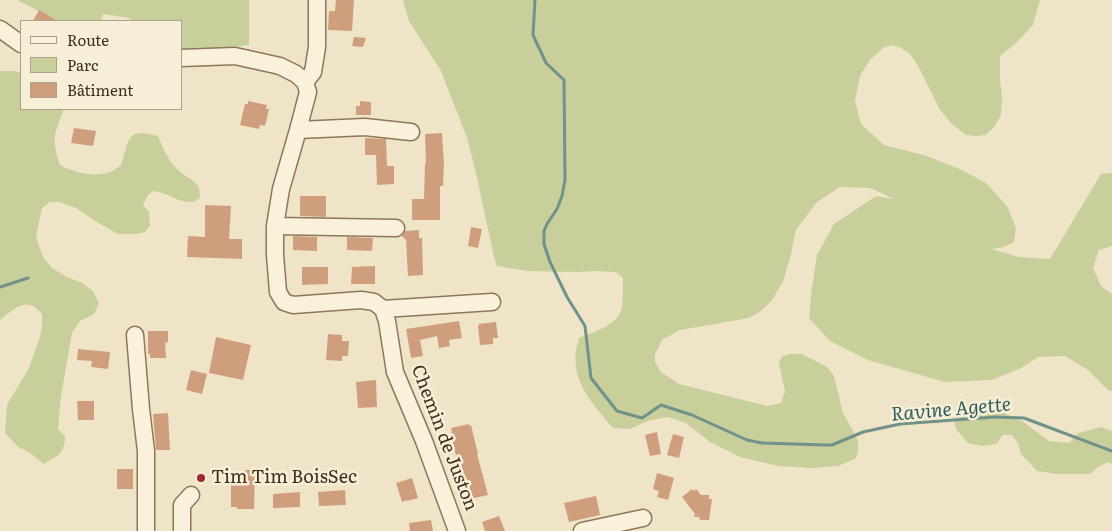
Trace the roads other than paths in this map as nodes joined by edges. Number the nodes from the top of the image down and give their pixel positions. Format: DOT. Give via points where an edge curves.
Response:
graph roads {
  1 [pos="316,0"];
  2 [pos="0,29"];
  3 [pos="20,43"];
  4 [pos="182,58"];
  5 [pos="305,82"];
  6 [pos="298,130"];
  7 [pos="412,132"];
  8 [pos="275,226"];
  9 [pos="396,228"];
  10 [pos="492,302"];
  11 [pos="383,309"];
  12 [pos="135,335"];
  13 [pos="191,495"];
  14 [pos="643,518"];
  15 [pos="146,531"];
  16 [pos="182,531"];
  17 [pos="457,531"];
  18 [pos="582,531"];
  1 -- 5 [label="street" via="317,47 313,72"];
  2 -- 3 [label="street"];
  4 -- 5 [label="street" via="235,56 280,66"];
  5 -- 6 [label="street" via="308,92"];
  6 -- 7 [label="street" via="365,127"];
  6 -- 8 [label="street" via="281,189"];
  8 -- 9 [label="street"];
  8 -- 11 [label="street" via="278,292 284,302 293,305 361,300 374,302"];
  10 -- 11 [label="street"];
  11 -- 17 [label="street, Chemin de Juston" via="395,372"];
  12 -- 15 [label="street" via="146,450"];
  13 -- 16 [label="street" via="182,505"];
  14 -- 18 [label="street"];
}
